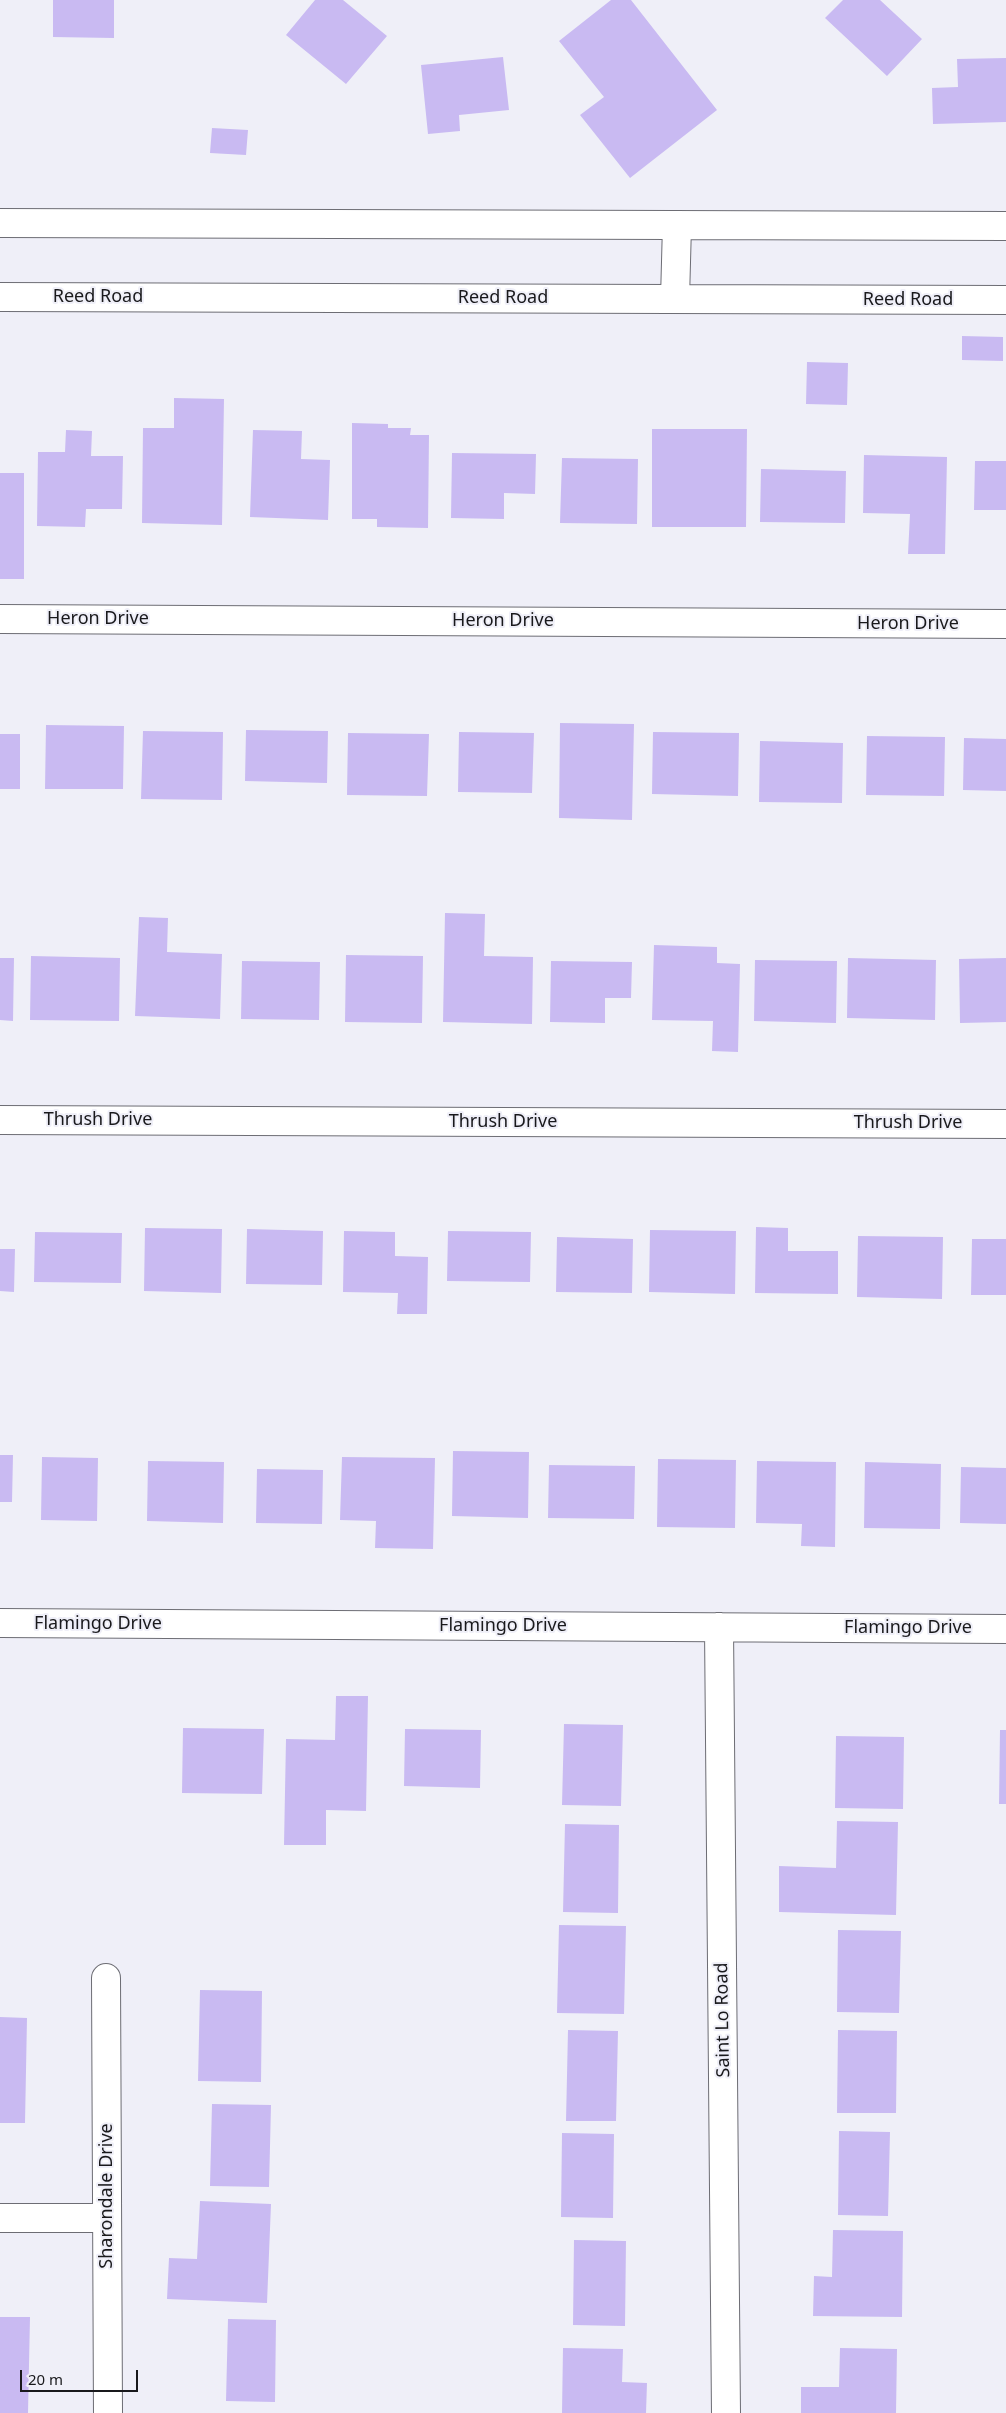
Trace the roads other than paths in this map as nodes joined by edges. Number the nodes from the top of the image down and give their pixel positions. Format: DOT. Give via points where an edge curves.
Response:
graph roads {
  1 [pos="0,223"];
  2 [pos="677,225"];
  3 [pos="1006,226"];
  4 [pos="0,297"];
  5 [pos="675,299"];
  6 [pos="1006,300"];
  7 [pos="0,619"];
  8 [pos="1006,624"];
  9 [pos="0,1120"];
  10 [pos="1006,1124"];
  11 [pos="0,1623"];
  12 [pos="719,1627"];
  13 [pos="1006,1629"];
  14 [pos="106,1978"];
  15 [pos="0,2218"];
  16 [pos="107,2218"];
  17 [pos="108,2413"];
  18 [pos="726,2413"];
  1 -- 2 [label="street"];
  2 -- 3 [label="street"];
  2 -- 5 [label="street"];
  4 -- 5 [label="street, Reed Road"];
  5 -- 6 [label="street, Reed Road"];
  7 -- 8 [label="street, Heron Drive"];
  9 -- 10 [label="street, Thrush Drive"];
  11 -- 12 [label="street, Flamingo Drive"];
  12 -- 13 [label="street, Flamingo Drive"];
  12 -- 18 [label="street, Saint Lo Road"];
  14 -- 16 [label="street, Sharondale Drive"];
  15 -- 16 [label="street"];
  16 -- 17 [label="street, Sharondale Drive"];
}
